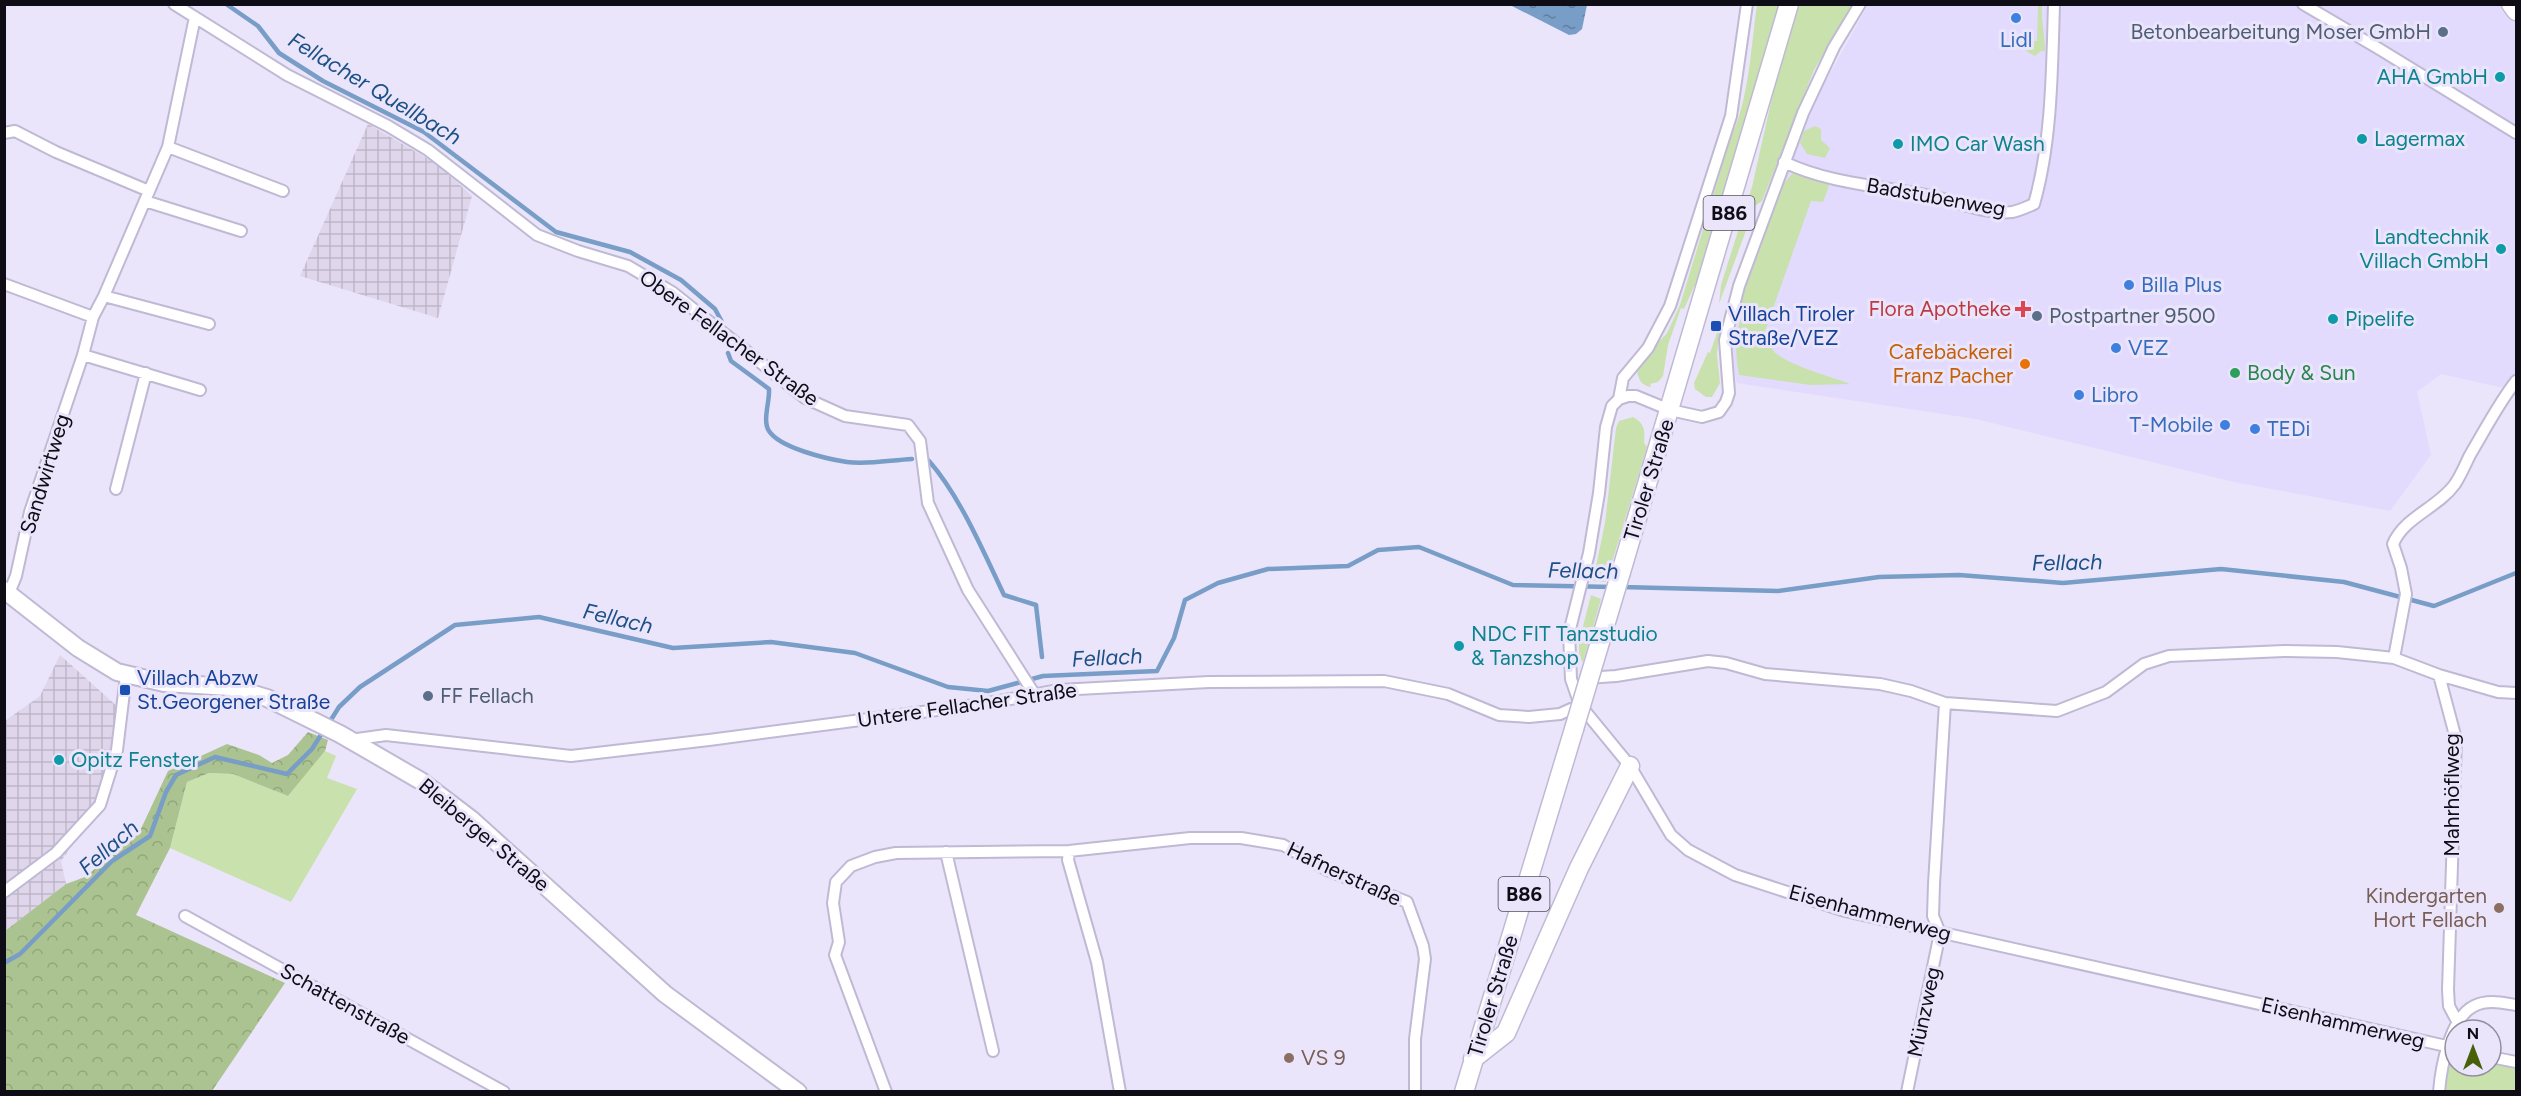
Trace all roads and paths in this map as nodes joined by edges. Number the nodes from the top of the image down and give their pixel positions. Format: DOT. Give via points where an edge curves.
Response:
graph roads {
  1 [pos="174,4"];
  2 [pos="1747,4"];
  3 [pos="1789,4"];
  4 [pos="1860,4"];
  5 [pos="2054,4"];
  6 [pos="2303,4"];
  7 [pos="2511,4"];
  8 [pos="2517,11"];
  9 [pos="195,17"];
  10 [pos="4,133"];
  11 [pos="2517,133"];
  12 [pos="168,147"];
  13 [pos="1784,162"];
  14 [pos="283,191"];
  15 [pos="147,196"];
  16 [pos="241,231"];
  17 [pos="4,284"];
  18 [pos="104,296"];
  19 [pos="93,317"];
  20 [pos="209,324"];
  21 [pos="83,355"];
  22 [pos="146,374"];
  23 [pos="2517,381"];
  24 [pos="200,390"];
  25 [pos="1620,399"];
  26 [pos="1670,410"];
  27 [pos="116,489"];
  28 [pos="7,591"];
  29 [pos="2394,658"];
  30 [pos="2439,675"];
  31 [pos="126,676"];
  32 [pos="1571,679"];
  33 [pos="2517,693"];
  34 [pos="1035,695"];
  35 [pos="1945,703"];
  36 [pos="1580,705"];
  37 [pos="345,737"];
  38 [pos="1630,766"];
  39 [pos="1069,851"];
  40 [pos="946,852"];
  41 [pos="4,892"];
  42 [pos="185,916"];
  43 [pos="1940,933"];
  44 [pos="2517,1005"];
  45 [pos="2455,1018"];
  46 [pos="2462,1018"];
  47 [pos="2443,1046"];
  48 [pos="993,1051"];
  49 [pos="1473,1059"];
  50 [pos="2443,1077"];
  51 [pos="504,1092"];
  52 [pos="798,1092"];
  53 [pos="886,1092"];
  54 [pos="1120,1092"];
  55 [pos="1415,1092"];
  56 [pos="1464,1092"];
  57 [pos="1907,1092"];
  58 [pos="2439,1092"];
  1 -- 9 [label="street, Obere Fellacher Straße"];
  2 -- 25 [label="street, Eisenhammerweg" via="1731,116 1670,306 1648,348 1623,378"];
  3 -- 26 [label="main road, Tiroler Straße / B86"];
  4 -- 13 [label="street" via="1834,47"];
  5 -- 13 [label="street, Badstubenweg" via="2048,115 2041,179 2034,204 2012,212 1990,210 1839,181"];
  6 -- 11 [label="street"];
  7 -- 8 [label="main road"];
  9 -- 12 [label="street, Sandwirtweg"];
  9 -- 34 [label="street, Obere Fellacher Straße" via="287,75 432,153 537,235 628,266 672,292 805,398 845,416 908,425 920,441 928,503 963,579"];
  10 -- 15 [label="street" via="15,131"];
  12 -- 14 [label="street"];
  12 -- 15 [label="street, Sandwirtweg"];
  13 -- 26 [label="street" via="1728,321 1725,340 1730,393 1726,402 1719,412 1702,417"];
  15 -- 16 [label="street"];
  15 -- 18 [label="street, Sandwirtweg"];
  17 -- 19 [label="street"];
  18 -- 19 [label="street, Sandwirtweg"];
  18 -- 20 [label="street"];
  19 -- 21 [label="street, Sandwirtweg"];
  21 -- 22 [label="street"];
  21 -- 28 [label="street, Sandwirtweg" via="30,513 14,584"];
  22 -- 24 [label="street"];
  22 -- 27 [label="street"];
  23 -- 29 [label="street" via="2500,402 2455,484 2443,498 2405,526 2393,544 2406,594"];
  25 -- 26 [label="street" via="1636,396"];
  25 -- 32 [label="street, Eisenhammerweg" via="1612,406 1606,427 1584,578 1569,633"];
  26 -- 49 [label="main road, Tiroler Straße / B86, bridge"];
  28 -- 31 [label="main road, Bleiberger Straße" via="78,648"];
  29 -- 30 [label="street"];
  29 -- 35 [label="street" via="2337,651 2169,656 2144,664 2106,692 2056,711"];
  30 -- 33 [label="street" via="2498,692"];
  30 -- 45 [label="street, Mahrhöflweg" via="2456,739 2448,990 2449,1006"];
  31 -- 37 [label="main road, Bleiberger Straße" via="230,687 267,698"];
  31 -- 41 [label="street" via="117,750 100,805 56,853"];
  32 -- 35 [label="street" via="1708,661 1765,674 1880,684"];
  32 -- 36 [label="street, Eisenhammerweg"];
  34 -- 36 [label="street, Untere Fellacher Straße" via="1059,690 1209,682 1384,681 1448,694 1499,715 1560,714"];
  34 -- 37 [label="street, Untere Fellacher Straße" via="572,756 386,735"];
  35 -- 43 [label="street" via="1933,916"];
  36 -- 38 [label="street, Eisenhammerweg"];
  37 -- 52 [label="main road, Bleiberger Straße" via="445,797 665,994"];
  38 -- 43 [label="street, Eisenhammerweg" via="1671,835 1688,850 1735,875 1823,904"];
  38 -- 49 [label="main road" via="1579,868 1506,1033"];
  39 -- 40 [label="street, Hafnerstraße"];
  39 -- 54 [label="street" via="1068,860 1096,962"];
  39 -- 55 [label="street, Hafnerstraße" via="1190,838 1262,841 1283,845 1327,870 1407,902 1425,959 1415,1039"];
  40 -- 48 [label="street"];
  40 -- 53 [label="street, Hafnerstraße" via="875,857 851,867 836,882 833,903 839,942 835,955"];
  42 -- 51 [label="street, Schattenstraße"];
  43 -- 47 [label="street, Eisenhammerweg"];
  43 -- 57 [label="street, Münzweg"];
  44 -- 46 [label="street" via="2493,1001 2473,1006"];
  49 -- 56 [label="main road, Tiroler Straße / B86"];
  50 -- 58 [label="street"];
}
